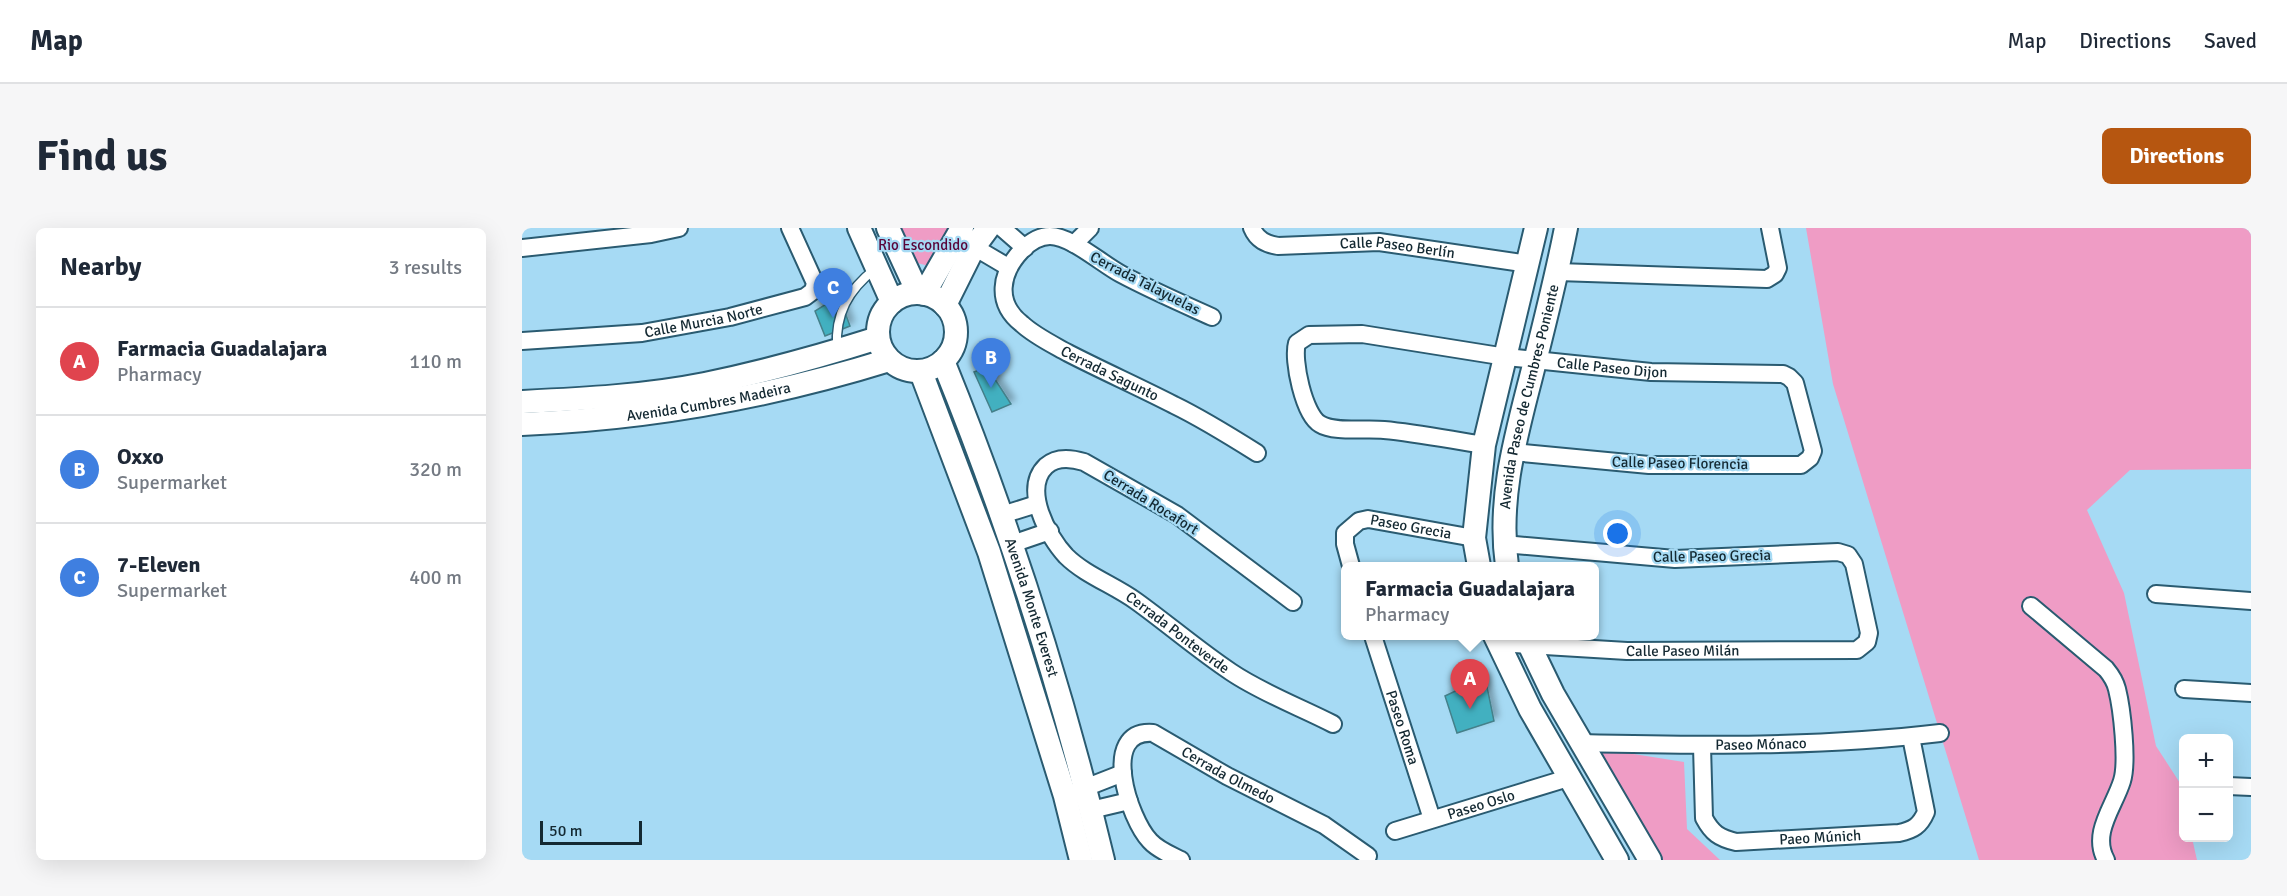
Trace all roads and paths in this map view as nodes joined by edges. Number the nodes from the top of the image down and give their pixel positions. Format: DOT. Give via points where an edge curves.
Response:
graph roads {
  1 [pos="679,228"];
  2 [pos="790,228"];
  3 [pos="859,228"];
  4 [pos="888,228"];
  5 [pos="988,228"];
  6 [pos="1002,228"];
  7 [pos="1090,228"];
  8 [pos="1252,228"];
  9 [pos="1536,228"];
  10 [pos="1566,228"];
  11 [pos="1770,228"];
  12 [pos="968,238"];
  13 [pos="1074,244"];
  14 [pos="522,248"];
  15 [pos="1016,257"];
  16 [pos="1528,264"];
  17 [pos="876,268"];
  18 [pos="1558,272"];
  19 [pos="921,293"];
  20 [pos="892,302"];
  21 [pos="945,305"];
  22 [pos="1212,317"];
  23 [pos="878,338"];
  24 [pos="522,341"];
  25 [pos="1506,357"];
  26 [pos="1536,359"];
  27 [pos="889,360"];
  28 [pos="943,361"];
  29 [pos="841,363"];
  30 [pos="921,372"];
  31 [pos="522,402"];
  32 [pos="522,424"];
  33 [pos="1484,445"];
  34 [pos="1512,452"];
  35 [pos="1257,453"];
  36 [pos="1810,458"];
  37 [pos="1002,514"];
  38 [pos="1043,517"];
  39 [pos="1474,538"];
  40 [pos="1012,544"];
  41 [pos="1504,544"];
  42 [pos="1350,562"];
  43 [pos="1478,562"];
  44 [pos="1506,562"];
  45 [pos="2156,594"];
  46 [pos="2251,601"];
  47 [pos="1293,602"];
  48 [pos="2031,606"];
  49 [pos="1374,640"];
  50 [pos="1496,640"];
  51 [pos="1527,641"];
  52 [pos="1043,642"];
  53 [pos="1867,642"];
  54 [pos="1019,648"];
  55 [pos="2184,689"];
  56 [pos="2251,693"];
  57 [pos="1334,724"];
  58 [pos="1940,733"];
  59 [pos="1911,736"];
  60 [pos="1581,743"];
  61 [pos="1702,746"];
  62 [pos="1568,778"];
  63 [pos="2233,786"];
  64 [pos="1126,787"];
  65 [pos="2251,788"];
  66 [pos="1075,792"];
  67 [pos="1091,810"];
  68 [pos="1432,819"];
  69 [pos="1395,831"];
  70 [pos="1368,856"];
  71 [pos="1081,860"];
  72 [pos="1103,860"];
  73 [pos="1181,860"];
  74 [pos="1617,860"];
  75 [pos="1650,860"];
  76 [pos="2106,860"];
  1 -- 14 [label="street"];
  2 -- 24 [label="street, Calle Murcia Norte" via="815,283 813,291 805,297 730,317 642,333"];
  3 -- 17 [label="street"];
  4 -- 19 [label="street"];
  5 -- 12 [label="street"];
  6 -- 15 [label="street"];
  7 -- 13 [label="street"];
  8 -- 16 [label="street, Calle Paseo Berlín" via="1266,244 1278,246 1379,242"];
  9 -- 16 [label="street, Avenida Paseo de Cumbres Poniente"];
  10 -- 18 [label="street, Avenida Paseo de Cumbres Poniente"];
  11 -- 18 [label="street" via="1778,268 1767,279"];
  12 -- 15 [label="street"];
  12 -- 19 [label="street"];
  12 -- 21 [label="street"];
  13 -- 15 [label="street, Cerrada Talayuelas" via="1049,236 1037,239"];
  13 -- 22 [label="street, Cerrada Talayuelas" via="1118,272"];
  15 -- 35 [label="street, Cerrada Sagunto" via="1003,284 1003,298 1021,324"];
  16 -- 25 [label="street, Avenida Paseo de Cumbres Poniente"];
  17 -- 20 [label="street"];
  17 -- 29 [label="lane" via="846,299 837,325"];
  18 -- 26 [label="street, Avenida Paseo de Cumbres Poniente"];
  19 -- 20 [label="street" via="904,295"];
  19 -- 21 [label="street"];
  20 -- 23 [label="street" via="883,312"];
  21 -- 28 [label="street" via="954,318 956,333 952,349"];
  23 -- 27 [label="street"];
  23 -- 29 [label="street, Avenida Cumbres Madeira"];
  25 -- 26 [label="street, Calle Paseo Dijon"];
  25 -- 33 [label="street, Avenida Paseo de Cumbres Poniente"];
  25 -- 33 [label="street, Calle Paseo Dijon" via="1362,334 1309,335 1297,343 1295,360 1308,410 1321,425"];
  26 -- 34 [label="street, Avenida Paseo de Cumbres Poniente"];
  26 -- 36 [label="street, Calle Paseo Dijon" via="1651,372 1783,374 1795,383 1813,451"];
  27 -- 29 [label="street, Avenida Cumbres Madeira"];
  27 -- 30 [label="street" via="904,369"];
  28 -- 30 [label="street"];
  28 -- 37 [label="street, Avenida Monte Everest"];
  29 -- 31 [label="street, Avenida Cumbres Madeira" via="703,384"];
  29 -- 32 [label="street, Avenida Cumbres Madeira" via="706,405 574,422"];
  30 -- 54 [label="street, Avenida Monte Everest" via="981,527"];
  33 -- 39 [label="street, Avenida Paseo de Cumbres Poniente"];
  34 -- 36 [label="street, Calle Paseo Florencia" via="1649,465 1801,465"];
  34 -- 41 [label="street, Avenida Paseo de Cumbres Poniente" via="1505,497"];
  37 -- 38 [label="street"];
  37 -- 40 [label="street, Avenida Monte Everest"];
  38 -- 40 [label="street"];
  38 -- 47 [label="street, Cerrada Rocafort" via="1035,486 1039,474 1059,459 1084,462 1177,515"];
  38 -- 57 [label="street, Cerrada Ponteverde" via="1056,543 1078,566 1134,600 1232,673"];
  39 -- 42 [label="street, Paseo Grecia" via="1368,519 1345,533"];
  39 -- 43 [label="street, Avenida Paseo de Cumbres Poniente"];
  40 -- 52 [label="street, Avenida Monte Everest"];
  41 -- 44 [label="street, Avenida Paseo de Cumbres Poniente"];
  41 -- 53 [label="street, Calle Paseo Grecia" via="1675,559 1838,552 1848,555 1854,564 1869,633"];
  45 -- 46 [label="street"];
  48 -- 76 [label="street" via="2106,669 2118,691 2125,759 2123,779 2100,838"];
  49 -- 68 [label="street, Paseo Roma"];
  50 -- 51 [label="street, Calle Paseo Milán"];
  50 -- 62 [label="street"];
  51 -- 53 [label="street, Calle Paseo Milán" via="1669,651 1857,650"];
  51 -- 60 [label="street"];
  52 -- 54 [label="street"];
  52 -- 66 [label="street, Avenida Monte Everest"];
  54 -- 66 [label="street, Avenida Monte Everest"];
  55 -- 56 [label="street"];
  58 -- 59 [label="street, Paseo Mónaco"];
  59 -- 61 [label="street, Paseo Mónaco"];
  59 -- 61 [label="street, Paeo Múnich" via="1926,812 1922,822 1911,830 1736,842 1717,836 1704,818"];
  60 -- 61 [label="street, Paseo Mónaco"];
  60 -- 75 [label="street"];
  62 -- 68 [label="street, Paseo Oslo"];
  62 -- 74 [label="street"];
  63 -- 65 [label="street"];
  64 -- 66 [label="street"];
  64 -- 67 [label="street"];
  64 -- 70 [label="street, Cerrada Olmedo" via="1122,753 1127,743 1135,735 1153,733 1324,825"];
  64 -- 73 [label="street" via="1138,823 1150,842"];
  66 -- 67 [label="street, Avenida Monte Everest"];
  66 -- 71 [label="street, Avenida Monte Everest"];
  67 -- 72 [label="street, Avenida Monte Everest"];
  68 -- 69 [label="street, Paseo Oslo"];
}
